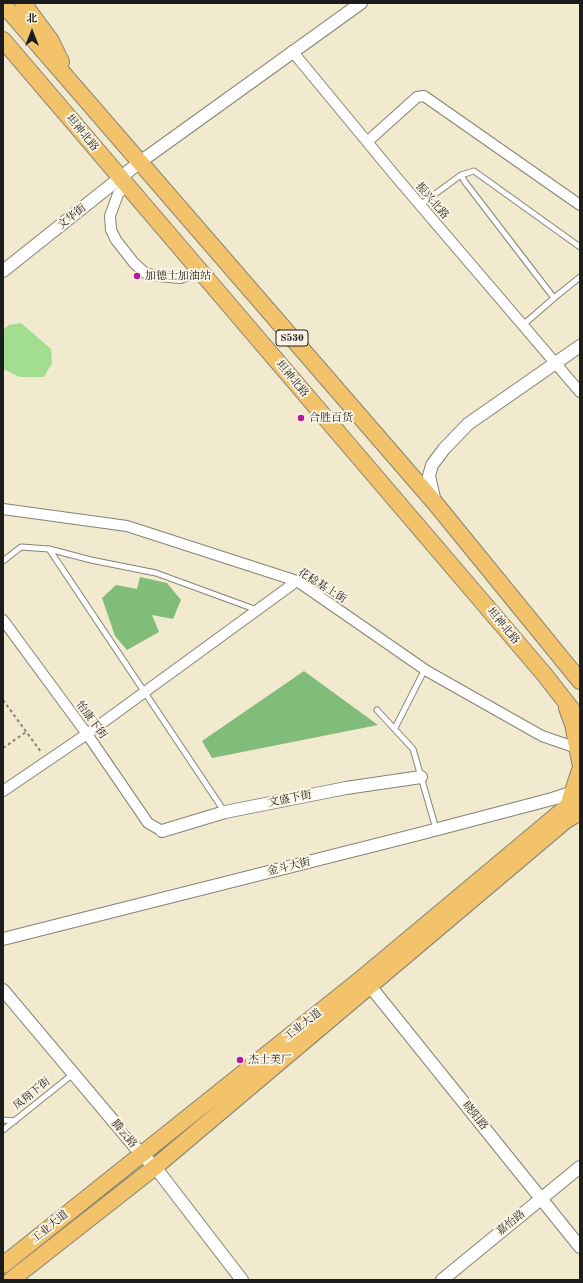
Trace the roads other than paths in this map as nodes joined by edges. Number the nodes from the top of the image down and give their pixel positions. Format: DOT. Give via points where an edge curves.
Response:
graph roads {
  1 [pos="23,3"];
  2 [pos="361,3"];
  3 [pos="3,4"];
  4 [pos="3,40"];
  5 [pos="292,51"];
  6 [pos="3,54"];
  7 [pos="37,80"];
  8 [pos="70,81"];
  9 [pos="367,142"];
  10 [pos="140,162"];
  11 [pos="461,175"];
  12 [pos="124,181"];
  13 [pos="420,205"];
  14 [pos="580,205"];
  15 [pos="580,247"];
  16 [pos="3,271"];
  17 [pos="200,271"];
  18 [pos="580,276"];
  19 [pos="554,298"];
  20 [pos="523,325"];
  21 [pos="580,346"];
  22 [pos="556,364"];
  23 [pos="580,392"];
  24 [pos="435,503"];
  25 [pos="3,509"];
  26 [pos="49,549"];
  27 [pos="3,561"];
  28 [pos="297,581"];
  29 [pos="257,610"];
  30 [pos="3,620"];
  31 [pos="424,669"];
  32 [pos="579,679"];
  33 [pos="144,692"];
  34 [pos="564,699"];
  35 [pos="378,710"];
  36 [pos="580,720"];
  37 [pos="395,728"];
  38 [pos="87,734"];
  39 [pos="579,755"];
  40 [pos="580,770"];
  41 [pos="421,777"];
  42 [pos="3,791"];
  43 [pos="576,801"];
  44 [pos="225,812"];
  45 [pos="573,821"];
  46 [pos="436,829"];
  47 [pos="162,831"];
  48 [pos="3,939"];
  49 [pos="370,986"];
  50 [pos="3,990"];
  51 [pos="73,1074"];
  52 [pos="3,1120"];
  53 [pos="15,1120"];
  54 [pos="3,1130"];
  55 [pos="141,1154"];
  56 [pos="156,1167"];
  57 [pos="580,1167"];
  58 [pos="542,1198"];
  59 [pos="580,1247"];
  60 [pos="3,1265"];
  61 [pos="11,1280"];
  62 [pos="242,1280"];
  63 [pos="442,1280"];
  1 -- 8 [label="main road" via="51,41"];
  2 -- 5 [label="street, 文华街"];
  3 -- 8 [label="main road, S530"];
  4 -- 7 [label="main road, 坦神北路 / S530"];
  5 -- 9 [label="street, 振兴北路"];
  5 -- 10 [label="street, 文华街"];
  6 -- 7 [label="main road"];
  7 -- 12 [label="main road, 坦神北路 / S530"];
  8 -- 10 [label="main road, S530"];
  9 -- 13 [label="street, 振兴北路"];
  9 -- 14 [label="street" via="417,97 424,96"];
  10 -- 12 [label="street, 文华街"];
  10 -- 24 [label="main road, S530"];
  11 -- 13 [label="lane"];
  11 -- 15 [label="lane" via="474,171"];
  11 -- 19 [label="lane"];
  12 -- 16 [label="street, 文华街"];
  12 -- 17 [label="main road, 坦神北路 / S530"];
  12 -- 17 [label="street" via="110,216 111,230 134,263 145,273 158,276 180,278"];
  13 -- 20 [label="street, 振兴北路"];
  17 -- 34 [label="main road, 坦神北路 / S530"];
  18 -- 19 [label="lane"];
  19 -- 20 [label="lane"];
  20 -- 22 [label="street, 振兴北路"];
  21 -- 22 [label="street"];
  22 -- 23 [label="street, 振兴北路"];
  22 -- 24 [label="street" via="468,424 444,449 432,465 429,476"];
  24 -- 32 [label="main road, S530"];
  25 -- 28 [label="street, 花稔基上街" via="127,526"];
  26 -- 27 [label="lane" via="21,547"];
  26 -- 29 [label="lane" via="156,573"];
  26 -- 33 [label="lane"];
  28 -- 29 [label="street"];
  28 -- 31 [label="street, 花稔基上街"];
  29 -- 33 [label="street"];
  30 -- 38 [label="street, 怡康下街"];
  31 -- 37 [label="lane"];
  31 -- 39 [label="street, 花稔基上街"];
  33 -- 38 [label="street"];
  33 -- 44 [label="lane"];
  34 -- 36 [label="main road, 坦神北路 / S530"];
  34 -- 39 [label="main road" via="573,724"];
  35 -- 37 [label="lane"];
  37 -- 41 [label="lane" via="413,748"];
  38 -- 42 [label="street"];
  38 -- 47 [label="street, 怡康下街" via="148,823"];
  40 -- 43 [label="main road"];
  41 -- 44 [label="street, 文盛下街" via="346,788"];
  41 -- 46 [label="lane"];
  43 -- 45 [label="main road, 工业大道"];
  43 -- 46 [label="street, 金斗大街"];
  43 -- 55 [label="main road, 工业大道" via="361,979"];
  44 -- 47 [label="street, 文盛下街"];
  45 -- 49 [label="main road, 工业大道"];
  46 -- 48 [label="street, 金斗大街"];
  49 -- 56 [label="main road, 工业大道"];
  49 -- 58 [label="street, 晓阳路"];
  50 -- 51 [label="street, 腾云路"];
  51 -- 53 [label="lane, 凤翔下街"];
  51 -- 55 [label="street, 腾云路"];
  52 -- 53 [label="lane"];
  53 -- 54 [label="lane, 凤翔下街"];
  55 -- 56 [label="street, 腾云路"];
  55 -- 60 [label="main road, 工业大道"];
  56 -- 61 [label="main road, 工业大道"];
  56 -- 62 [label="street, 腾云路"];
  57 -- 58 [label="street, 嘉怡路"];
  58 -- 59 [label="street, 晓阳路"];
  58 -- 63 [label="street, 嘉怡路"];
}
